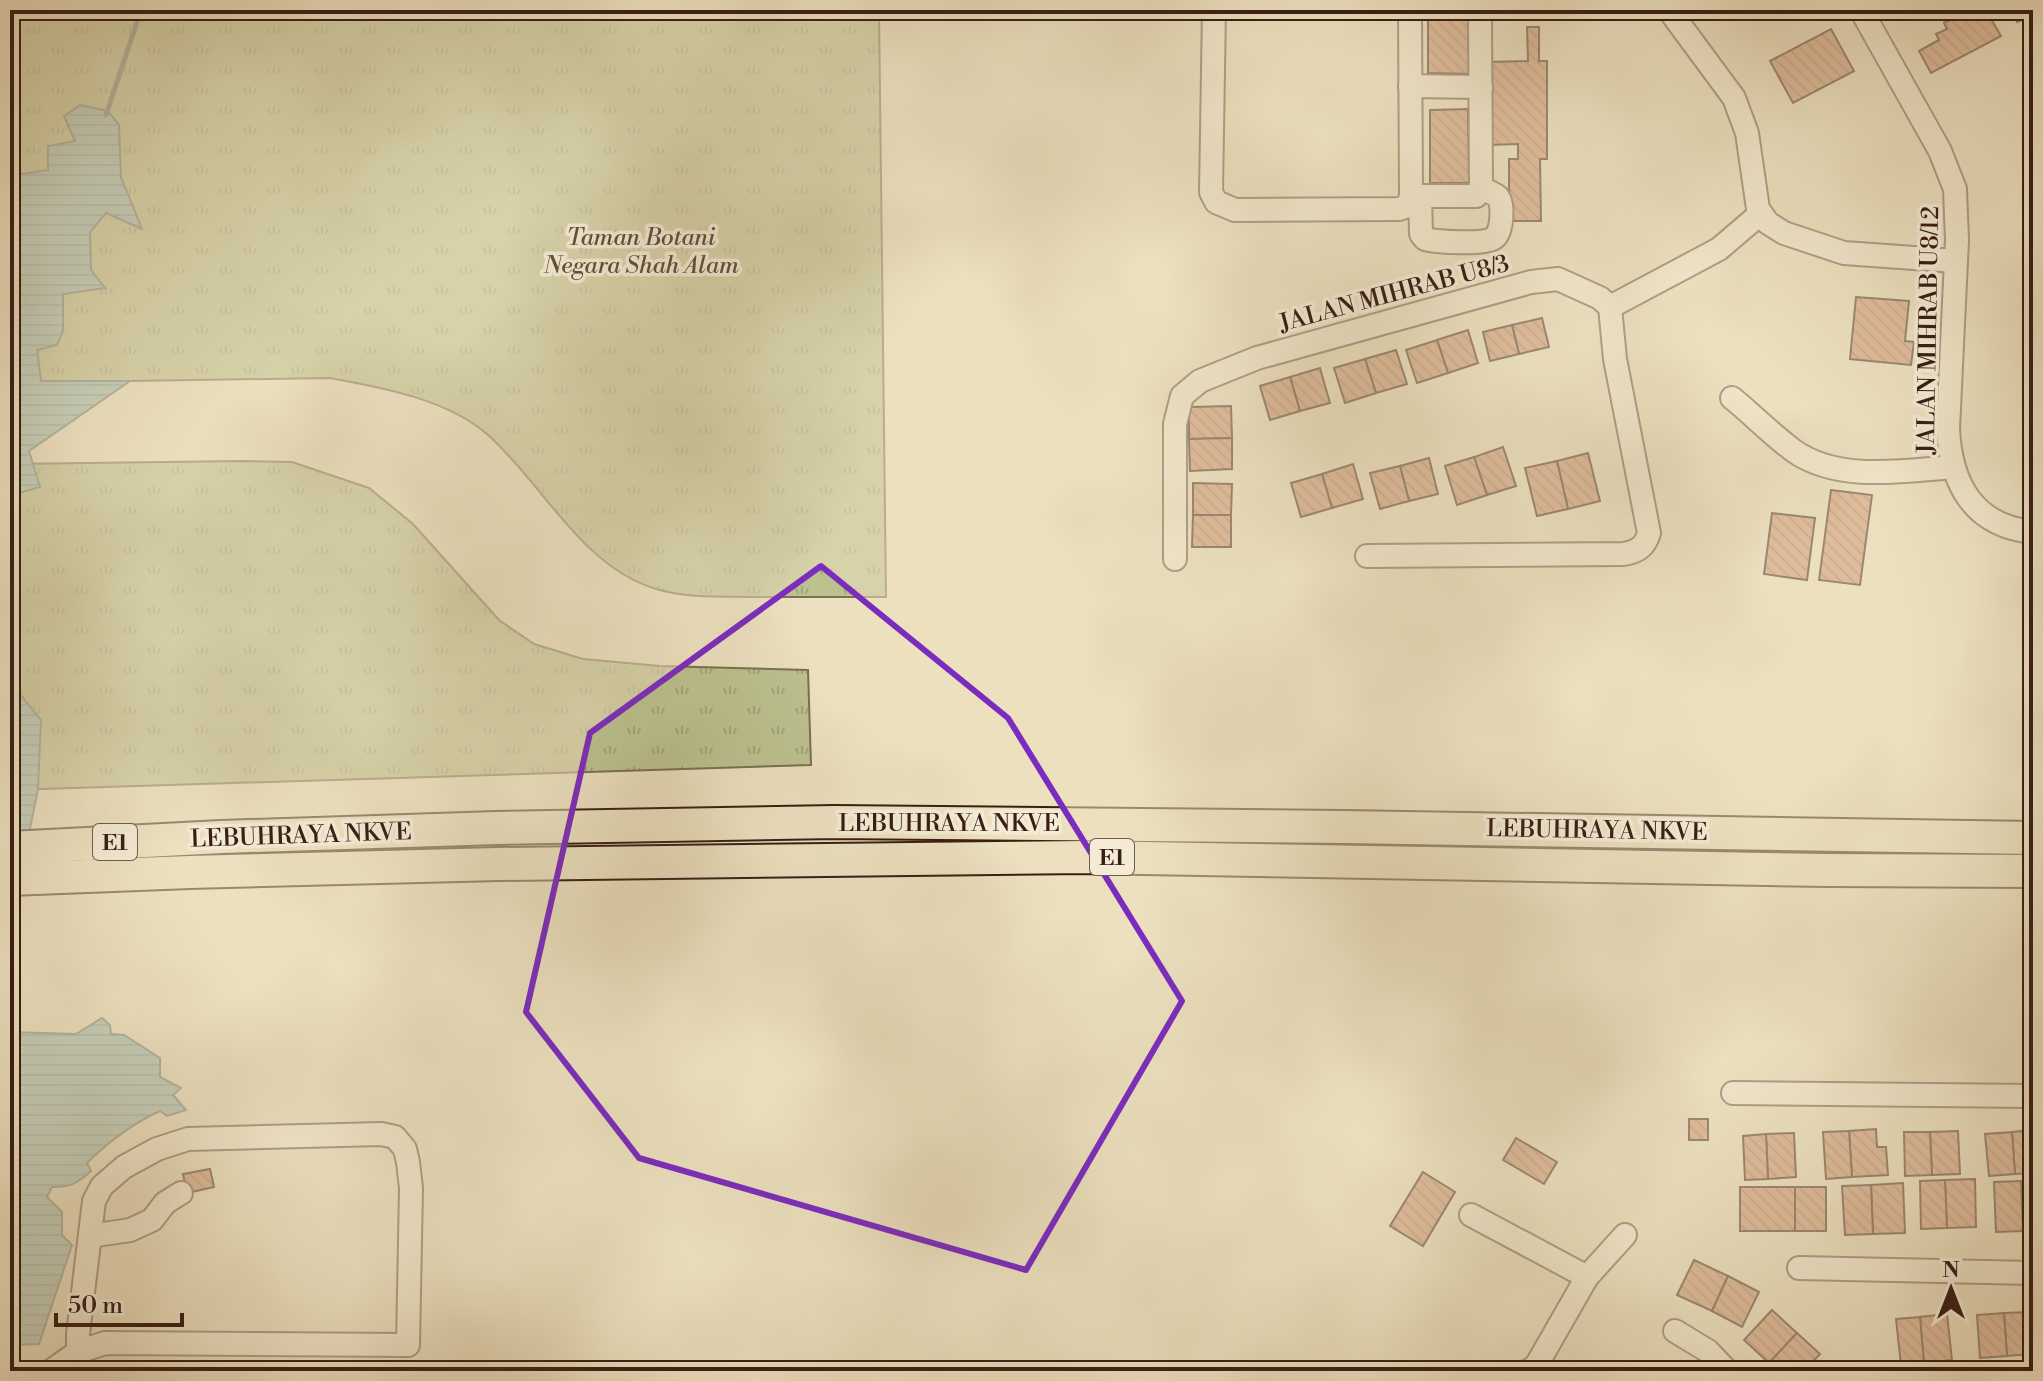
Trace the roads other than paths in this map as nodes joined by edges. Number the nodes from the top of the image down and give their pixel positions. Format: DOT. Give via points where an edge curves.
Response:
graph roads {
  1 [pos="1214,10"];
  2 [pos="1410,10"];
  3 [pos="1480,10"];
  4 [pos="1669,10"];
  5 [pos="1861,10"];
  6 [pos="1410,86"];
  7 [pos="1481,87"];
  8 [pos="1481,188"];
  9 [pos="1416,196"];
  10 [pos="1760,214"];
  11 [pos="1956,261"];
  12 [pos="1610,307"];
  13 [pos="1732,398"];
  14 [pos="1953,467"];
  15 [pos="2033,532"];
  16 [pos="1367,556"];
  17 [pos="1175,559"];
  18 [pos="2033,838"];
  19 [pos="10,848"];
  20 [pos="2033,871"];
  21 [pos="10,879"];
  22 [pos="1733,1093"];
  23 [pos="2033,1096"];
  24 [pos="181,1193"];
  25 [pos="1471,1215"];
  26 [pos="1625,1235"];
  27 [pos="90,1236"];
  28 [pos="1799,1268"];
  29 [pos="2033,1273"];
  30 [pos="1587,1277"];
  31 [pos="1675,1331"];
  32 [pos="78,1352"];
  33 [pos="51,1371"];
  34 [pos="1528,1371"];
  35 [pos="1727,1371"];
  1 -- 9 [label="street" via="1211,192 1216,202 1235,210 1399,209"];
  2 -- 6 [label="street"];
  3 -- 7 [label="street"];
  4 -- 10 [label="street" via="1741,114"];
  5 -- 11 [label="street, JALAN MIHRAB U8/12" via="1949,170 1957,209"];
  6 -- 7 [label="street"];
  6 -- 9 [label="street"];
  7 -- 8 [label="street"];
  8 -- 9 [label="street" via="1476,196"];
  8 -- 9 [label="street" via="1500,202 1500,231 1486,241 1425,239"];
  10 -- 11 [label="street" via="1784,233 1844,253"];
  10 -- 12 [label="street" via="1719,249"];
  11 -- 14 [label="street, JALAN MIHRAB U8/12" via="1948,397"];
  12 -- 16 [label="street" via="1649,533 1642,546 1623,554"];
  12 -- 17 [label="street, JALAN MIHRAB U8/3" via="1558,279 1531,282 1257,358 1200,381 1182,396 1175,424"];
  13 -- 14 [label="street" via="1795,451 1819,464 1871,471"];
  14 -- 15 [label="street, JALAN MIHRAB U8/12" via="1962,490 1984,514"];
  18 -- 19 [label="highway, LEBUHRAYA NKVE / E1" via="834,822 221,837"];
  20 -- 21 [label="highway, LEBUHRAYA NKVE / E1" via="1071,857 499,864"];
  22 -- 23 [label="street"];
  24 -- 27 [label="street" via="152,1220 130,1230"];
  25 -- 30 [label="street"];
  26 -- 30 [label="street"];
  27 -- 32 [label="street"];
  27 -- 32 [label="street" via="94,1201 102,1186 124,1167 188,1139 395,1137 405,1149 411,1188 408,1345 105,1343"];
  28 -- 29 [label="street"];
  30 -- 34 [label="street" via="1536,1366"];
  31 -- 35 [label="street" via="1708,1351"];
  32 -- 33 [label="street"];
}
